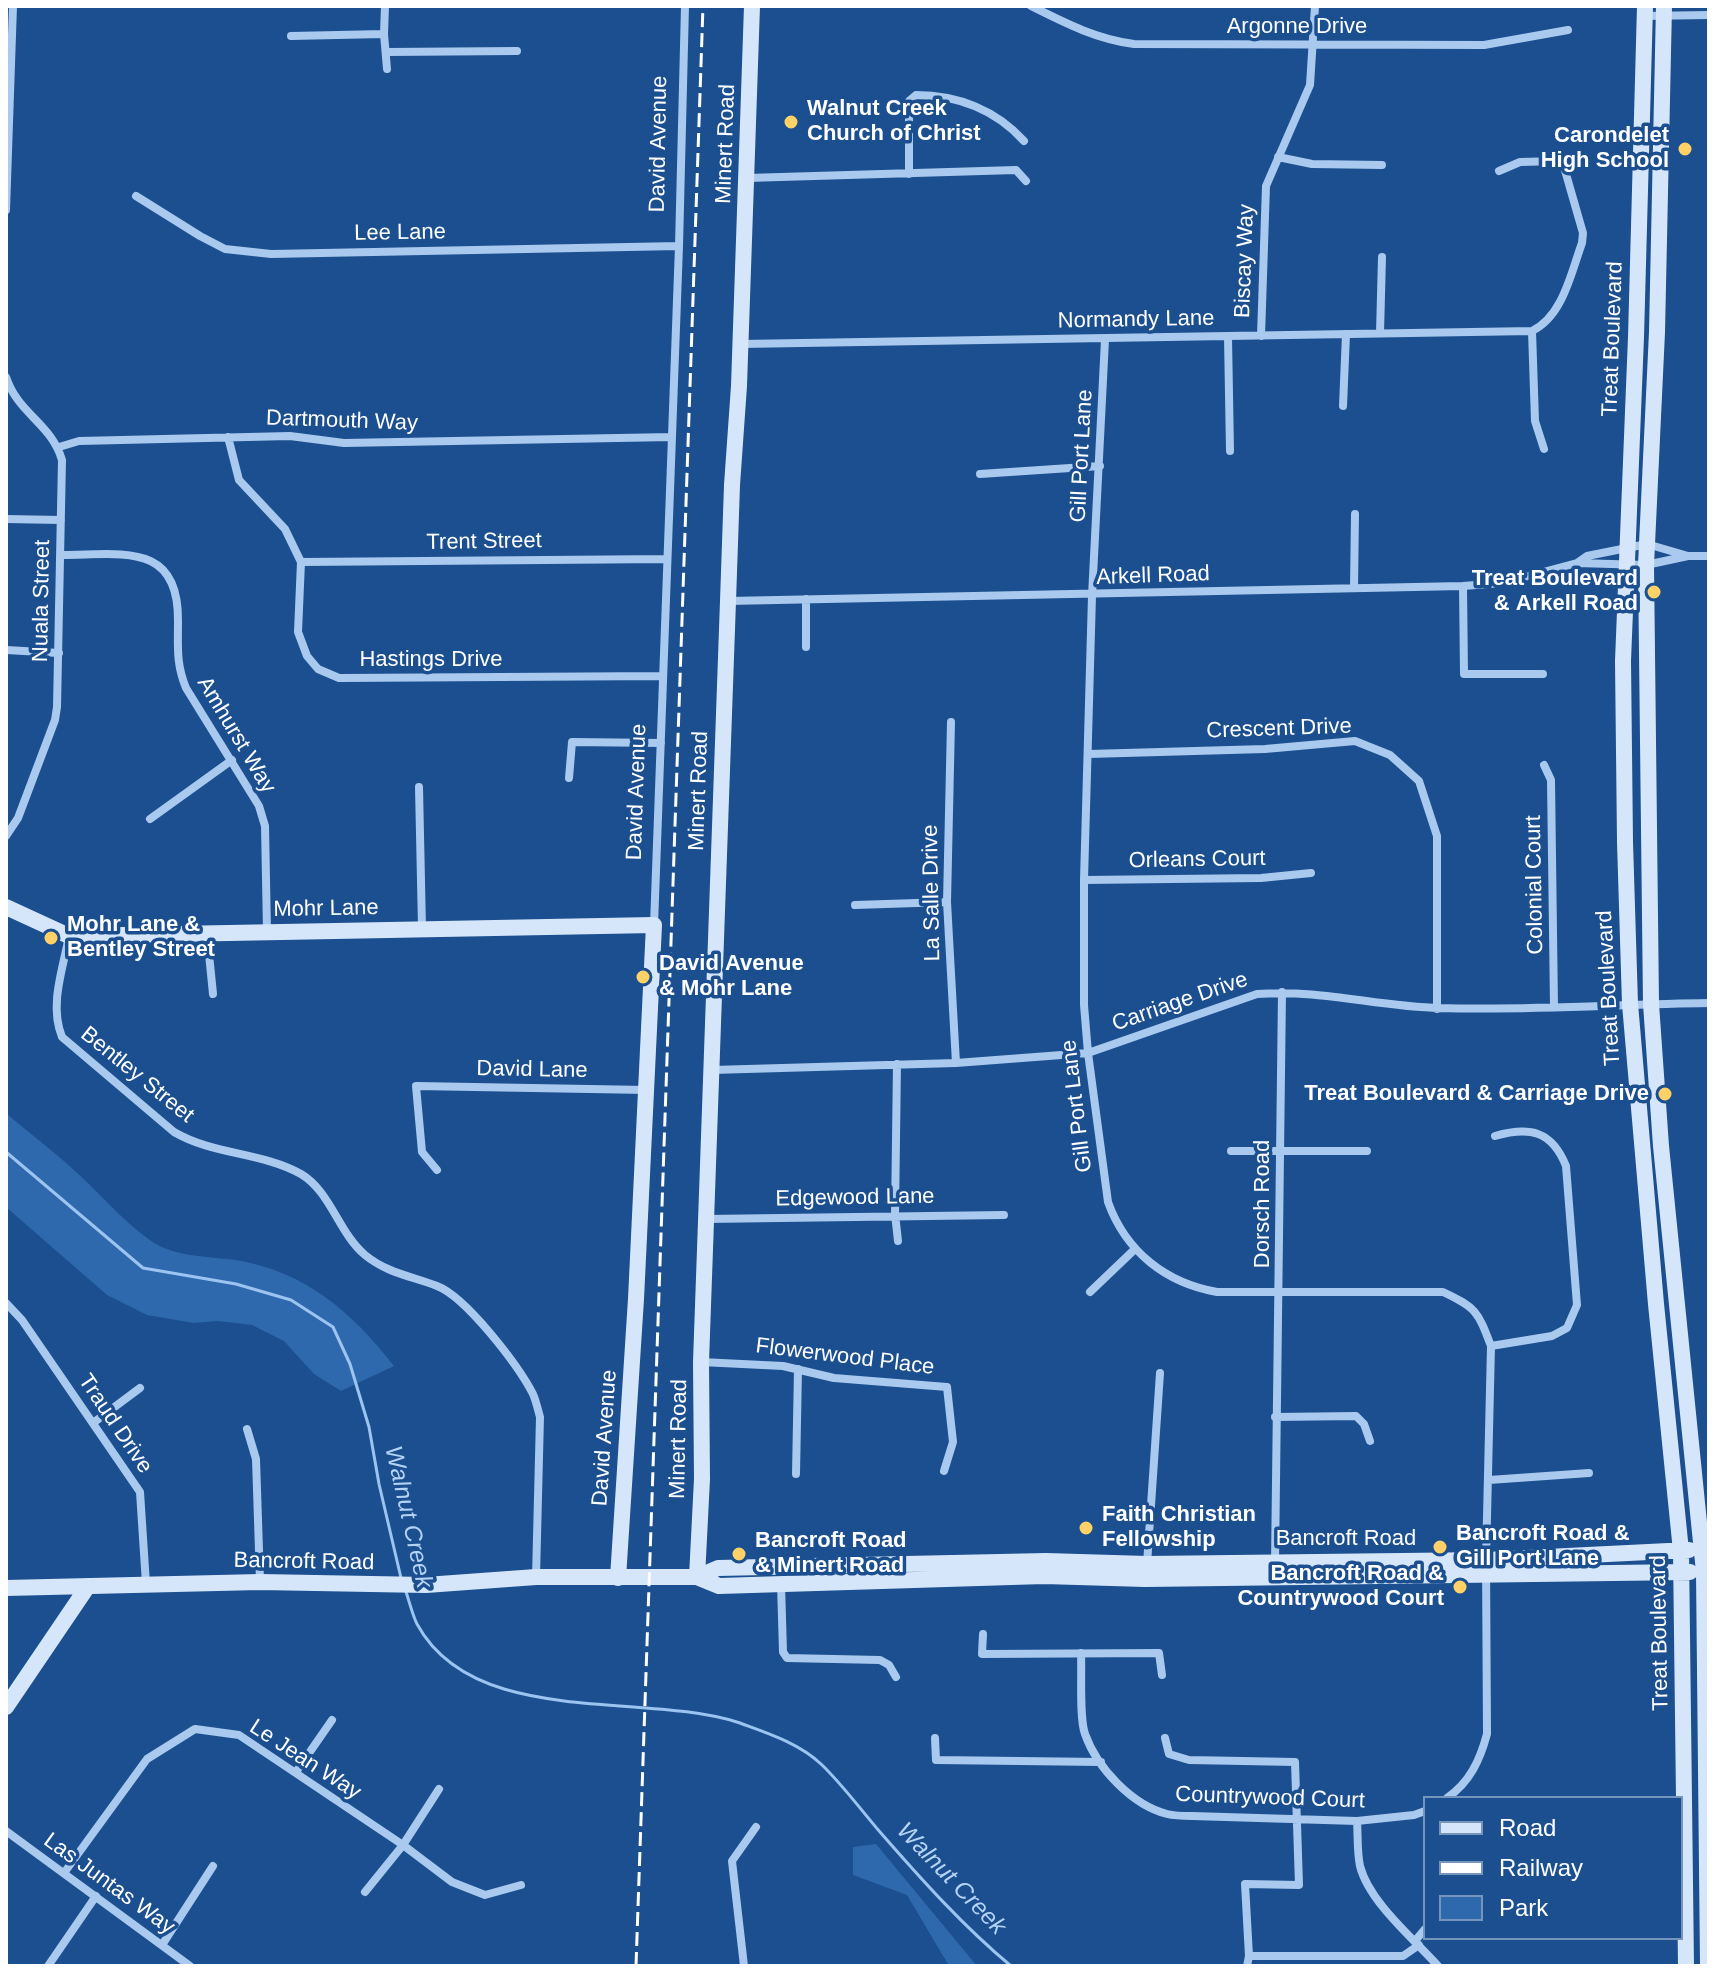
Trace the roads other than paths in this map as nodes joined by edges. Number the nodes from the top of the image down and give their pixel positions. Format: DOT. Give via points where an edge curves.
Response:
graph roads {
  1 [pos="13,6"];
  2 [pos="385,6"];
  3 [pos="685,6"];
  4 [pos="752,6"];
  5 [pos="1033,6"];
  6 [pos="1315,6"];
  7 [pos="1645,11"];
  8 [pos="1664,11"];
  9 [pos="1709,15"];
  10 [pos="1568,30"];
  11 [pos="384,34"];
  12 [pos="291,36"];
  13 [pos="1314,46"];
  14 [pos="517,51"];
  15 [pos="386,52"];
  16 [pos="387,69"];
  17 [pos="1024,141"];
  18 [pos="1278,157"];
  19 [pos="1382,165"];
  20 [pos="1499,171"];
  21 [pos="909,174"];
  22 [pos="747,178"];
  23 [pos="1026,181"];
  24 [pos="136,196"];
  25 [pos="6,210"];
  26 [pos="679,246"];
  27 [pos="1382,257"];
  28 [pos="1532,331"];
  29 [pos="1380,333"];
  30 [pos="1346,334"];
  31 [pos="1261,336"];
  32 [pos="1228,337"];
  33 [pos="1105,340"];
  34 [pos="741,344"];
  35 [pos="6,380"];
  36 [pos="1343,406"];
  37 [pos="228,437"];
  38 [pos="672,437"];
  39 [pos="59,447"];
  40 [pos="1544,449"];
  41 [pos="1230,451"];
  42 [pos="1100,466"];
  43 [pos="980,474"];
  44 [pos="1355,514"];
  45 [pos="6,519"];
  46 [pos="61,520"];
  47 [pos="1647,544"];
  48 [pos="1626,548"];
  49 [pos="62,555"];
  50 [pos="1688,556"];
  51 [pos="1709,556"];
  52 [pos="667,559"];
  53 [pos="301,562"];
  54 [pos="1577,563"];
  55 [pos="1646,565"];
  56 [pos="1626,566"];
  57 [pos="1463,586"];
  58 [pos="1354,588"];
  59 [pos="1092,596"];
  60 [pos="806,599"];
  61 [pos="728,601"];
  62 [pos="806,647"];
  63 [pos="6,650"];
  64 [pos="59,653"];
  65 [pos="1543,674"];
  66 [pos="663,676"];
  67 [pos="951,722"];
  68 [pos="661,743"];
  69 [pos="1089,754"];
  70 [pos="232,760"];
  71 [pos="1544,765"];
  72 [pos="569,778"];
  73 [pos="419,787"];
  74 [pos="150,819"];
  75 [pos="6,836"];
  76 [pos="1311,873"];
  77 [pos="1084,880"];
  78 [pos="947,902"];
  79 [pos="855,905"];
  80 [pos="6,907"];
  81 [pos="654,925"];
  82 [pos="422,928"];
  83 [pos="267,932"];
  84 [pos="207,934"];
  85 [pos="69,936"];
  86 [pos="1282,992"];
  87 [pos="213,994"];
  88 [pos="1709,1003"];
  89 [pos="1630,1004"];
  90 [pos="1651,1004"];
  91 [pos="1554,1007"];
  92 [pos="1437,1009"];
  93 [pos="1088,1053"];
  94 [pos="956,1063"];
  95 [pos="897,1064"];
  96 [pos="712,1070"];
  97 [pos="647,1090"];
  98 [pos="1495,1136"];
  99 [pos="1281,1149"];
  100 [pos="1231,1151"];
  101 [pos="1367,1151"];
  102 [pos="437,1170"];
  103 [pos="895,1214"];
  104 [pos="1004,1215"];
  105 [pos="706,1219"];
  106 [pos="898,1241"];
  107 [pos="1135,1249"];
  108 [pos="1090,1292"];
  109 [pos="1280,1293"];
  110 [pos="6,1303"];
  111 [pos="1491,1346"];
  112 [pos="701,1362"];
  113 [pos="798,1369"];
  114 [pos="1160,1373"];
  115 [pos="140,1388"];
  116 [pos="1275,1417"];
  117 [pos="93,1423"];
  118 [pos="247,1429"];
  119 [pos="1370,1441"];
  120 [pos="944,1471"];
  121 [pos="1589,1473"];
  122 [pos="796,1474"];
  123 [pos="1695,1475"];
  124 [pos="1489,1480"];
  125 [pos="1709,1504"];
  126 [pos="1705,1549"];
  127 [pos="1681,1551"];
  128 [pos="1147,1564"];
  129 [pos="1486,1567"];
  130 [pos="1275,1568"];
  131 [pos="1681,1572"];
  132 [pos="1706,1572"];
  133 [pos="536,1577"];
  134 [pos="697,1577"];
  135 [pos="618,1578"];
  136 [pos="260,1582"];
  137 [pos="146,1584"];
  138 [pos="781,1584"];
  139 [pos="88,1586"];
  140 [pos="6,1588"];
  141 [pos="1707,1621"];
  142 [pos="983,1634"];
  143 [pos="1081,1653"];
  144 [pos="1162,1675"];
  145 [pos="896,1677"];
  146 [pos="6,1707"];
  147 [pos="332,1720"];
  148 [pos="935,1738"];
  149 [pos="1165,1738"];
  150 [pos="1101,1762"];
  151 [pos="296,1772"];
  152 [pos="439,1789"];
  153 [pos="1450,1796"];
  154 [pos="1423,1812"];
  155 [pos="1297,1819"];
  156 [pos="1357,1821"];
  157 [pos="756,1827"];
  158 [pos="6,1831"];
  159 [pos="403,1845"];
  160 [pos="213,1866"];
  161 [pos="64,1873"];
  162 [pos="521,1885"];
  163 [pos="365,1892"];
  164 [pos="96,1896"];
  165 [pos="1423,1932"];
  166 [pos="1417,1943"];
  167 [pos="162,1945"];
  168 [pos="1249,1956"];
  169 [pos="188,1965"];
  170 [pos="48,1966"];
  171 [pos="744,1966"];
  172 [pos="1247,1966"];
  173 [pos="1438,1966"];
  174 [pos="1686,1966"];
  175 [pos="1708,1966"];
  1 -- 25 [label="street"];
  2 -- 11 [label="street"];
  3 -- 26 [label="street, David Avenue"];
  4 -- 22 [label="street, Minert Road"];
  5 -- 13 [label="street, Argonne Drive" via="1085,33 1134,44"];
  6 -- 13 [label="street, Biscay Way"];
  7 -- 8 [label="street"];
  7 -- 48 [label="street, Treat Boulevard"];
  8 -- 9 [label="street"];
  8 -- 47 [label="street, Treat Boulevard"];
  10 -- 13 [label="street, Argonne Drive" via="1484,45"];
  11 -- 12 [label="street"];
  11 -- 15 [label="street"];
  13 -- 18 [label="street, Biscay Way" via="1304,104"];
  14 -- 15 [label="street"];
  15 -- 16 [label="street"];
  17 -- 21 [label="street" via="1010,126 972,104 916,95 909,101"];
  18 -- 19 [label="street" via="1312,164"];
  18 -- 31 [label="street, Biscay Way" via="1264,205"];
  20 -- 28 [label="street" via="1520,162 1558,161 1581,223 1582,243 1552,316"];
  21 -- 22 [label="street"];
  21 -- 23 [label="street" via="1016,170"];
  22 -- 34 [label="street, Minert Road"];
  24 -- 26 [label="street, Lee Lane" via="225,249 271,254"];
  26 -- 38 [label="street, David Avenue"];
  27 -- 29 [label="street"];
  28 -- 29 [label="street, Normandy Lane"];
  28 -- 40 [label="street" via="1535,421"];
  29 -- 30 [label="street, Normandy Lane"];
  30 -- 31 [label="street, Normandy Lane"];
  30 -- 36 [label="street"];
  31 -- 32 [label="street, Normandy Lane"];
  32 -- 33 [label="street, Normandy Lane"];
  32 -- 41 [label="street"];
  33 -- 34 [label="street, Normandy Lane"];
  33 -- 42 [label="street, Gill Port Lane"];
  34 -- 61 [label="street, Minert Road"];
  35 -- 39 [label="street"];
  37 -- 38 [label="street, Dartmouth Way" via="290,436 344,443"];
  37 -- 39 [label="street, Dartmouth Way" via="79,441"];
  37 -- 53 [label="street, Hastings Drive" via="239,480 285,529"];
  38 -- 52 [label="street, David Avenue"];
  39 -- 46 [label="street, Nuala Street"];
  42 -- 43 [label="street"];
  42 -- 59 [label="street, Gill Port Lane"];
  44 -- 58 [label="street"];
  45 -- 46 [label="street"];
  46 -- 49 [label="street, Nuala Street"];
  47 -- 48 [label="street, Arkell Road"];
  47 -- 50 [label="street, Arkell Road"];
  47 -- 55 [label="street, Treat Boulevard"];
  48 -- 54 [label="street, Arkell Road"];
  48 -- 56 [label="street, Treat Boulevard"];
  49 -- 64 [label="street, Nuala Street"];
  49 -- 70 [label="street, Amhurst Way" via="129,555 154,562 171,576 178,602 177,667"];
  50 -- 51 [label="street, Arkell Road"];
  50 -- 55 [label="street, Arkell Road"];
  52 -- 53 [label="street, Trent Street"];
  52 -- 66 [label="street, David Avenue"];
  53 -- 66 [label="street, Hastings Drive" via="298,632 318,669 339,678"];
  54 -- 56 [label="street, Arkell Road"];
  54 -- 57 [label="street, Arkell Road" via="1502,583"];
  55 -- 56 [label="street, Arkell Road"];
  55 -- 90 [label="street, Treat Boulevard"];
  56 -- 89 [label="street, Treat Boulevard" via="1623,735"];
  57 -- 58 [label="street, Arkell Road"];
  57 -- 65 [label="street" via="1464,674"];
  58 -- 59 [label="street, Arkell Road"];
  59 -- 60 [label="street, Arkell Road"];
  59 -- 69 [label="street, Gill Port Lane"];
  60 -- 61 [label="street, Arkell Road"];
  60 -- 62 [label="street"];
  61 -- 96 [label="street, Minert Road"];
  63 -- 64 [label="street"];
  64 -- 75 [label="street, Nuala Street" via="55,720 18,818"];
  66 -- 68 [label="street, David Avenue"];
  67 -- 78 [label="street, La Salle Drive"];
  68 -- 72 [label="street" via="572,742"];
  68 -- 81 [label="street, David Avenue"];
  69 -- 77 [label="street, Gill Port Lane"];
  69 -- 92 [label="street, Crescent Drive" via="1355,741 1390,755 1419,781 1437,836"];
  70 -- 74 [label="street"];
  70 -- 83 [label="street, Amhurst Way" via="265,826"];
  71 -- 91 [label="street, Colonial Court" via="1551,780"];
  73 -- 82 [label="street"];
  76 -- 77 [label="street, Orleans Court"];
  77 -- 93 [label="street, Gill Port Lane"];
  78 -- 79 [label="street"];
  78 -- 94 [label="street, La Salle Drive"];
  80 -- 85 [label="street, Mohr Lane"];
  81 -- 82 [label="street, Mohr Lane"];
  81 -- 97 [label="street, David Avenue"];
  82 -- 83 [label="street, Mohr Lane"];
  83 -- 84 [label="street, Mohr Lane"];
  84 -- 85 [label="street, Mohr Lane"];
  84 -- 87 [label="street"];
  85 -- 133 [label="street, Bentley Street" via="56,1009 62,1037 193,1143 304,1176 320,1190 362,1253 393,1273 439,1286 456,1297 517,1370 540,1417"];
  86 -- 92 [label="street, Carriage Drive"];
  86 -- 93 [label="street, Carriage Drive" via="1257,994"];
  86 -- 99 [label="street, Dorsch Road"];
  88 -- 90 [label="street, Carriage Drive"];
  89 -- 90 [label="street, Carriage Drive"];
  89 -- 91 [label="street, Carriage Drive"];
  89 -- 127 [label="street, Treat Boulevard"];
  90 -- 123 [label="street, Treat Boulevard"];
  91 -- 92 [label="street, Carriage Drive"];
  93 -- 94 [label="street, Carriage Drive"];
  93 -- 107 [label="street, Gill Port Lane" via="1108,1202"];
  94 -- 95 [label="street, Carriage Drive"];
  95 -- 96 [label="street, Carriage Drive"];
  95 -- 103 [label="street"];
  96 -- 105 [label="street, Minert Road"];
  97 -- 102 [label="street, David Lane" via="416,1086 422,1152"];
  97 -- 135 [label="street, David Avenue"];
  98 -- 111 [label="street" via="1539,1132 1560,1150 1566,1166 1577,1305 1567,1328 1552,1336"];
  99 -- 100 [label="street"];
  99 -- 101 [label="street"];
  99 -- 109 [label="street, Dorsch Road"];
  103 -- 104 [label="street, Edgewood Lane"];
  103 -- 105 [label="street, Edgewood Lane"];
  103 -- 106 [label="street"];
  105 -- 112 [label="street, Minert Road"];
  107 -- 108 [label="street"];
  107 -- 109 [label="street, Gill Port Lane" via="1160,1271 1196,1289"];
  109 -- 111 [label="street, Gill Port Lane" via="1443,1292 1479,1315"];
  109 -- 116 [label="street, Dorsch Road"];
  110 -- 117 [label="street, Traud Drive"];
  111 -- 124 [label="street, Gill Port Lane"];
  112 -- 113 [label="street, Flowerwood Place"];
  112 -- 134 [label="street, Minert Road"];
  113 -- 120 [label="street, Flowerwood Place" via="834,1378 947,1387 953,1442"];
  113 -- 122 [label="street"];
  114 -- 128 [label="street"];
  115 -- 117 [label="street"];
  116 -- 119 [label="street" via="1356,1416"];
  116 -- 130 [label="street, Dorsch Road"];
  117 -- 137 [label="street, Traud Drive" via="140,1492"];
  118 -- 136 [label="street" via="256,1459"];
  121 -- 124 [label="street"];
  123 -- 125 [label="street"];
  123 -- 126 [label="street, Treat Boulevard"];
  124 -- 129 [label="street, Gill Port Lane"];
  126 -- 127 [label="street, Bancroft Road"];
  126 -- 132 [label="street, Treat Boulevard"];
  127 -- 129 [label="street, Bancroft Road"];
  127 -- 131 [label="street, Treat Boulevard"];
  128 -- 130 [label="street, Bancroft Road"];
  128 -- 134 [label="street, Bancroft Road" via="718,1568"];
  129 -- 130 [label="street, Bancroft Road"];
  129 -- 131 [label="street, Bancroft Road"];
  129 -- 153 [label="street" via="1487,1734 1479,1762"];
  130 -- 138 [label="street, Bancroft Road" via="1145,1579 1044,1576"];
  131 -- 132 [label="street, Bancroft Road"];
  131 -- 174 [label="street, Treat Boulevard"];
  132 -- 141 [label="street, Treat Boulevard"];
  133 -- 135 [label="street, Bancroft Road"];
  133 -- 136 [label="street, Bancroft Road" via="426,1585"];
  134 -- 135 [label="street, Bancroft Road"];
  134 -- 138 [label="street, Bancroft Road" via="719,1586"];
  136 -- 137 [label="street, Bancroft Road"];
  137 -- 139 [label="street, Bancroft Road"];
  138 -- 145 [label="street" via="787,1658 880,1660"];
  139 -- 140 [label="street, Bancroft Road"];
  139 -- 146 [label="street"];
  141 -- 175 [label="street, Treat Boulevard"];
  142 -- 143 [label="street" via="982,1654"];
  143 -- 144 [label="street" via="1159,1653"];
  143 -- 150 [label="street, Countrywood Court" via="1084,1732"];
  147 -- 151 [label="street"];
  148 -- 150 [label="street" via="936,1760"];
  149 -- 155 [label="street" via="1169,1754 1189,1760 1295,1762"];
  150 -- 155 [label="street, Countrywood Court" via="1140,1803 1168,1815"];
  151 -- 159 [label="street, Le Jean Way"];
  151 -- 161 [label="street, Le Jean Way" via="239,1735 195,1729 147,1759"];
  152 -- 159 [label="street"];
  154 -- 156 [label="street, Countrywood Court"];
  155 -- 156 [label="street, Countrywood Court"];
  155 -- 168 [label="street" via="1299,1885 1245,1884"];
  156 -- 166 [label="street" via="1365,1878 1376,1899"];
  157 -- 171 [label="street" via="732,1861"];
  158 -- 161 [label="street, Las Juntas Way"];
  159 -- 162 [label="street, Le Jean Way" via="452,1882 485,1895"];
  159 -- 163 [label="street"];
  160 -- 167 [label="street"];
  161 -- 164 [label="street, Las Juntas Way"];
  164 -- 167 [label="street, Las Juntas Way"];
  164 -- 170 [label="street"];
  165 -- 166 [label="street"];
  166 -- 168 [label="street" via="1403,1956"];
  166 -- 173 [label="street"];
  167 -- 169 [label="street, Las Juntas Way"];
  168 -- 172 [label="street"];
}
